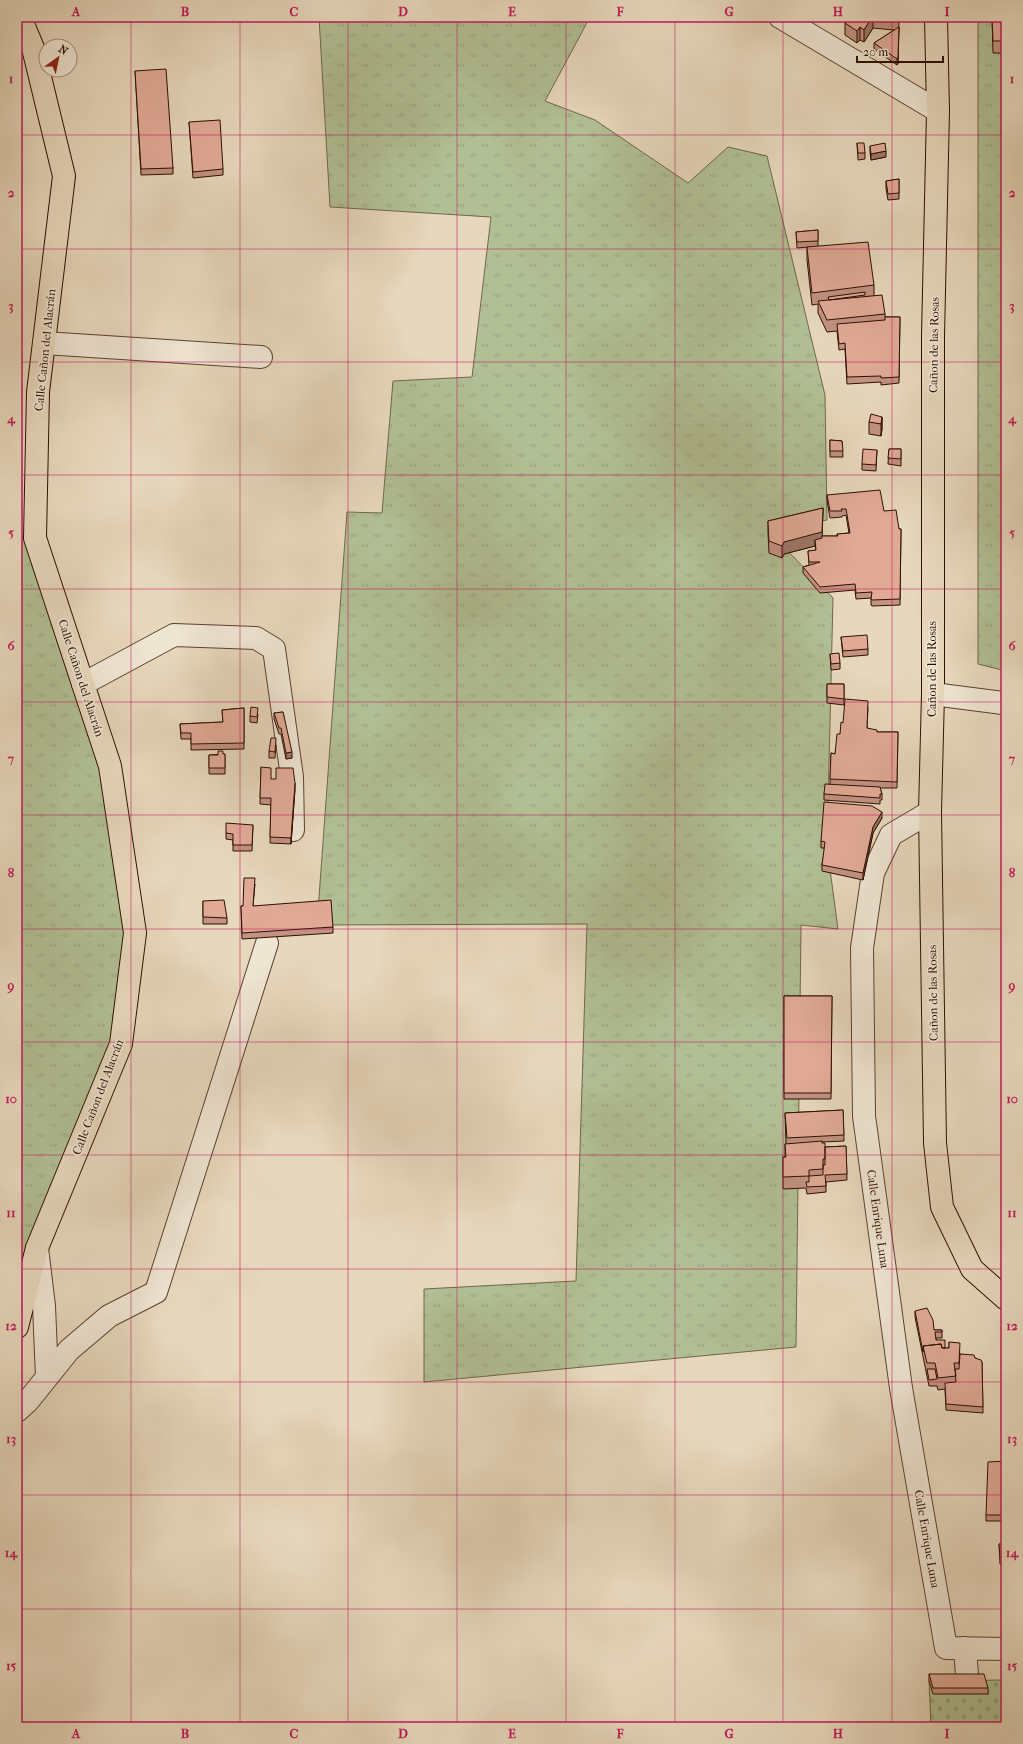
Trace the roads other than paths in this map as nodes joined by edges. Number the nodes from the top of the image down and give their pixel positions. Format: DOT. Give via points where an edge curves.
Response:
graph roads {
  1 [pos="20,17"];
  2 [pos="780,17"];
  3 [pos="936,17"];
  4 [pos="938,111"];
  5 [pos="44,343"];
  6 [pos="261,357"];
  7 [pos="83,684"];
  8 [pos="933,694"];
  9 [pos="1006,706"];
  10 [pos="930,812"];
  11 [pos="293,830"];
  12 [pos="268,943"];
  13 [pos="37,1248"];
  14 [pos="1006,1299"];
  15 [pos="17,1327"];
  16 [pos="47,1377"];
  17 [pos="17,1411"];
  18 [pos="956,1648"];
  19 [pos="1006,1649"];
  20 [pos="967,1675"];
  1 -- 5 [label="main road, Calle Cañon del Alacrán" via="33,48 64,176"];
  2 -- 4 [label="street"];
  3 -- 4 [label="main road, Cañon de las Rosas"];
  4 -- 8 [label="main road, Cañon de las Rosas" via="933,336"];
  5 -- 6 [label="street"];
  5 -- 7 [label="main road, Calle Cañon del Alacrán" via="38,392 35,538"];
  7 -- 11 [label="street" via="174,635 256,638 274,649 292,777"];
  7 -- 13 [label="main road, Calle Cañon del Alacrán" via="110,766 135,932 121,1044"];
  8 -- 9 [label="street" via="1003,703"];
  8 -- 10 [label="main road, Cañon de las Rosas"];
  10 -- 14 [label="main road, Cañon de las Rosas" via="935,1143 942,1207 972,1269"];
  10 -- 18 [label="street, Calle Enrique Luna" via="891,835 873,873 862,948 864,1116 901,1388"];
  12 -- 16 [label="street" via="156,1292 109,1316 69,1350"];
  13 -- 15 [label="main road, Calle Cañon del Alacrán"];
  13 -- 16 [label="street" via="44,1306"];
  16 -- 17 [label="street"];
  18 -- 19 [label="street"];
  18 -- 20 [label="street, Calle Enrique Luna"];
}
